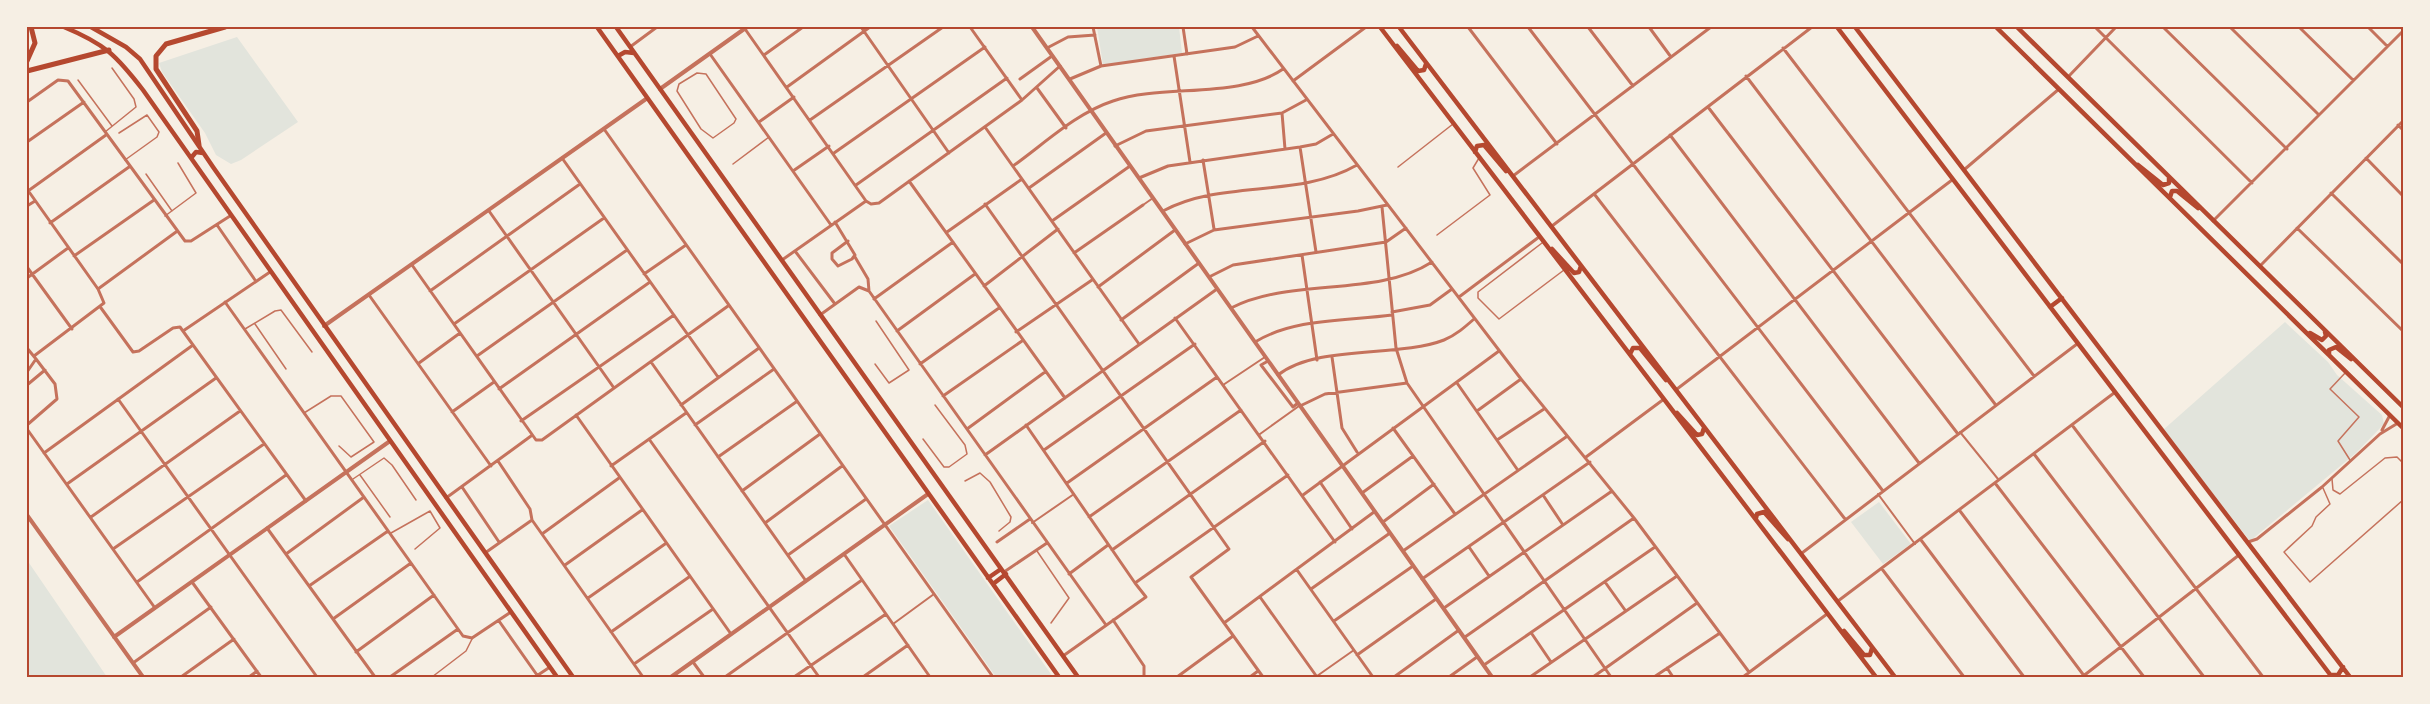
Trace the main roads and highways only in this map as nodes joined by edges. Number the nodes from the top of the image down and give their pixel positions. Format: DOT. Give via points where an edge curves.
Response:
graph roads {
  1 [pos="32,27"];
  2 [pos="63,27"];
  3 [pos="91,27"];
  4 [pos="225,27"];
  5 [pos="597,27"];
  6 [pos="616,27"];
  7 [pos="1380,27"];
  8 [pos="1399,27"];
  9 [pos="1837,27"];
  10 [pos="1855,27"];
  11 [pos="1996,27"];
  12 [pos="2017,27"];
  13 [pos="1390,41"];
  14 [pos="1870,48"];
  15 [pos="109,50"];
  16 [pos="634,53"];
  17 [pos="1875,54"];
  18 [pos="618,56"];
  19 [pos="1858,56"];
  20 [pos="27,61"];
  21 [pos="1426,63"];
  22 [pos="1863,63"];
  23 [pos="27,71"];
  24 [pos="176,113"];
  25 [pos="166,123"];
  26 [pos="199,145"];
  27 [pos="1475,152"];
  28 [pos="203,153"];
  29 [pos="190,158"];
  30 [pos="2133,162"];
  31 [pos="717,172"];
  32 [pos="1513,176"];
  33 [pos="2168,176"];
  34 [pos="706,180"];
  35 [pos="727,185"];
  36 [pos="718,188"];
  37 [pos="2171,199"];
  38 [pos="2203,211"];
  39 [pos="1544,243"];
  40 [pos="1581,266"];
  41 [pos="2057,292"];
  42 [pos="2062,298"];
  43 [pos="2046,301"];
  44 [pos="2050,307"];
  45 [pos="2305,331"];
  46 [pos="2324,331"];
  47 [pos="1630,355"];
  48 [pos="2329,356"];
  49 [pos="2358,364"];
  50 [pos="354,368"];
  51 [pos="342,374"];
  52 [pos="363,380"];
  53 [pos="351,387"];
  54 [pos="1675,388"];
  55 [pos="870,398"];
  56 [pos="881,402"];
  57 [pos="1670,407"];
  58 [pos="2403,407"];
  59 [pos="869,410"];
  60 [pos="2152,417"];
  61 [pos="2158,424"];
  62 [pos="2141,426"];
  63 [pos="1704,427"];
  64 [pos="2403,428"];
  65 [pos="2147,434"];
  66 [pos="1756,520"];
  67 [pos="1795,545"];
  68 [pos="1004,572"];
  69 [pos="988,578"];
  70 [pos="993,584"];
  71 [pos="1837,625"];
  72 [pos="1872,647"];
  73 [pos="2343,667"];
  74 [pos="2331,676"];
  75 [pos="557,677"];
  76 [pos="573,677"];
  77 [pos="1059,677"];
  78 [pos="1078,677"];
  79 [pos="1876,677"];
  80 [pos="1895,677"];
  81 [pos="2350,677"];
  1 -- 20 [label="main road" via="35,43"];
  2 -- 15 [label="main road"];
  3 -- 24 [label="main road" via="140,60"];
  4 -- 26 [label="main road" via="166,44 156,56 156,69 196,131"];
  5 -- 18 [label="main road"];
  6 -- 16 [label="main road"];
  7 -- 13 [label="main road"];
  8 -- 21 [label="main road"];
  9 -- 19 [label="main road"];
  10 -- 14 [label="main road"];
  11 -- 30 [label="main road"];
  12 -- 33 [label="main road"];
  13 -- 21 [label="main road" via="1418,71 1424,70"];
  13 -- 27 [label="main road"];
  14 -- 17 [label="main road"];
  14 -- 19 [label="main road"];
  15 -- 23 [label="main road"];
  15 -- 25 [label="main road"];
  16 -- 18 [label="main road"];
  16 -- 31 [label="main road"];
  17 -- 22 [label="main road"];
  17 -- 41 [label="main road"];
  18 -- 34 [label="main road"];
  19 -- 22 [label="main road"];
  21 -- 32 [label="main road"];
  22 -- 43 [label="main road"];
  24 -- 25 [label="main road"];
  24 -- 26 [label="main road"];
  25 -- 29 [label="main road"];
  26 -- 28 [label="main road"];
  27 -- 32 [label="main road" via="1477,146 1484,145"];
  27 -- 39 [label="main road"];
  28 -- 29 [label="main road" via="196,152"];
  28 -- 50 [label="main road"];
  29 -- 51 [label="main road"];
  30 -- 33 [label="main road" via="2163,185 2169,183"];
  30 -- 37 [label="main road"];
  31 -- 34 [label="main road" via="714,178"];
  31 -- 35 [label="main road"];
  32 -- 40 [label="main road"];
  33 -- 38 [label="main road"];
  34 -- 36 [label="main road"];
  35 -- 36 [label="main road"];
  35 -- 55 [label="main road" via="820,315"];
  36 -- 55 [label="main road"];
  37 -- 38 [label="main road" via="2170,193 2177,191"];
  37 -- 45 [label="main road"];
  38 -- 46 [label="main road"];
  39 -- 40 [label="main road" via="1572,272 1576,273"];
  39 -- 47 [label="main road"];
  40 -- 54 [label="main road"];
  41 -- 42 [label="main road"];
  41 -- 43 [label="main road"];
  42 -- 44 [label="main road"];
  42 -- 60 [label="main road"];
  43 -- 44 [label="main road"];
  44 -- 62 [label="main road"];
  45 -- 46 [label="main road" via="2320,340 2326,336"];
  45 -- 48 [label="main road"];
  46 -- 49 [label="main road"];
  47 -- 54 [label="main road" via="1633,348 1640,348"];
  47 -- 57 [label="main road"];
  48 -- 49 [label="main road" via="2329,350 2336,347"];
  48 -- 64 [label="main road"];
  49 -- 58 [label="main road"];
  50 -- 51 [label="main road"];
  50 -- 52 [label="main road"];
  51 -- 53 [label="main road"];
  52 -- 53 [label="main road"];
  52 -- 76 [label="main road"];
  53 -- 75 [label="main road"];
  54 -- 63 [label="main road"];
  55 -- 56 [label="main road"];
  55 -- 59 [label="main road"];
  56 -- 59 [label="main road"];
  56 -- 68 [label="main road"];
  57 -- 63 [label="main road" via="1697,435 1702,434"];
  57 -- 66 [label="main road"];
  59 -- 69 [label="main road"];
  60 -- 61 [label="main road"];
  60 -- 62 [label="main road"];
  61 -- 65 [label="main road"];
  61 -- 73 [label="main road"];
  62 -- 65 [label="main road"];
  63 -- 67 [label="main road"];
  65 -- 74 [label="main road"];
  66 -- 67 [label="main road" via="1757,514 1764,512"];
  66 -- 71 [label="main road"];
  67 -- 72 [label="main road"];
  68 -- 69 [label="main road"];
  68 -- 70 [label="main road"];
  68 -- 78 [label="main road"];
  69 -- 70 [label="main road"];
  70 -- 77 [label="main road"];
  71 -- 72 [label="main road" via="1864,655 1870,655"];
  71 -- 79 [label="main road"];
  72 -- 80 [label="main road"];
  73 -- 74 [label="main road"];
  73 -- 81 [label="main road"];
}
